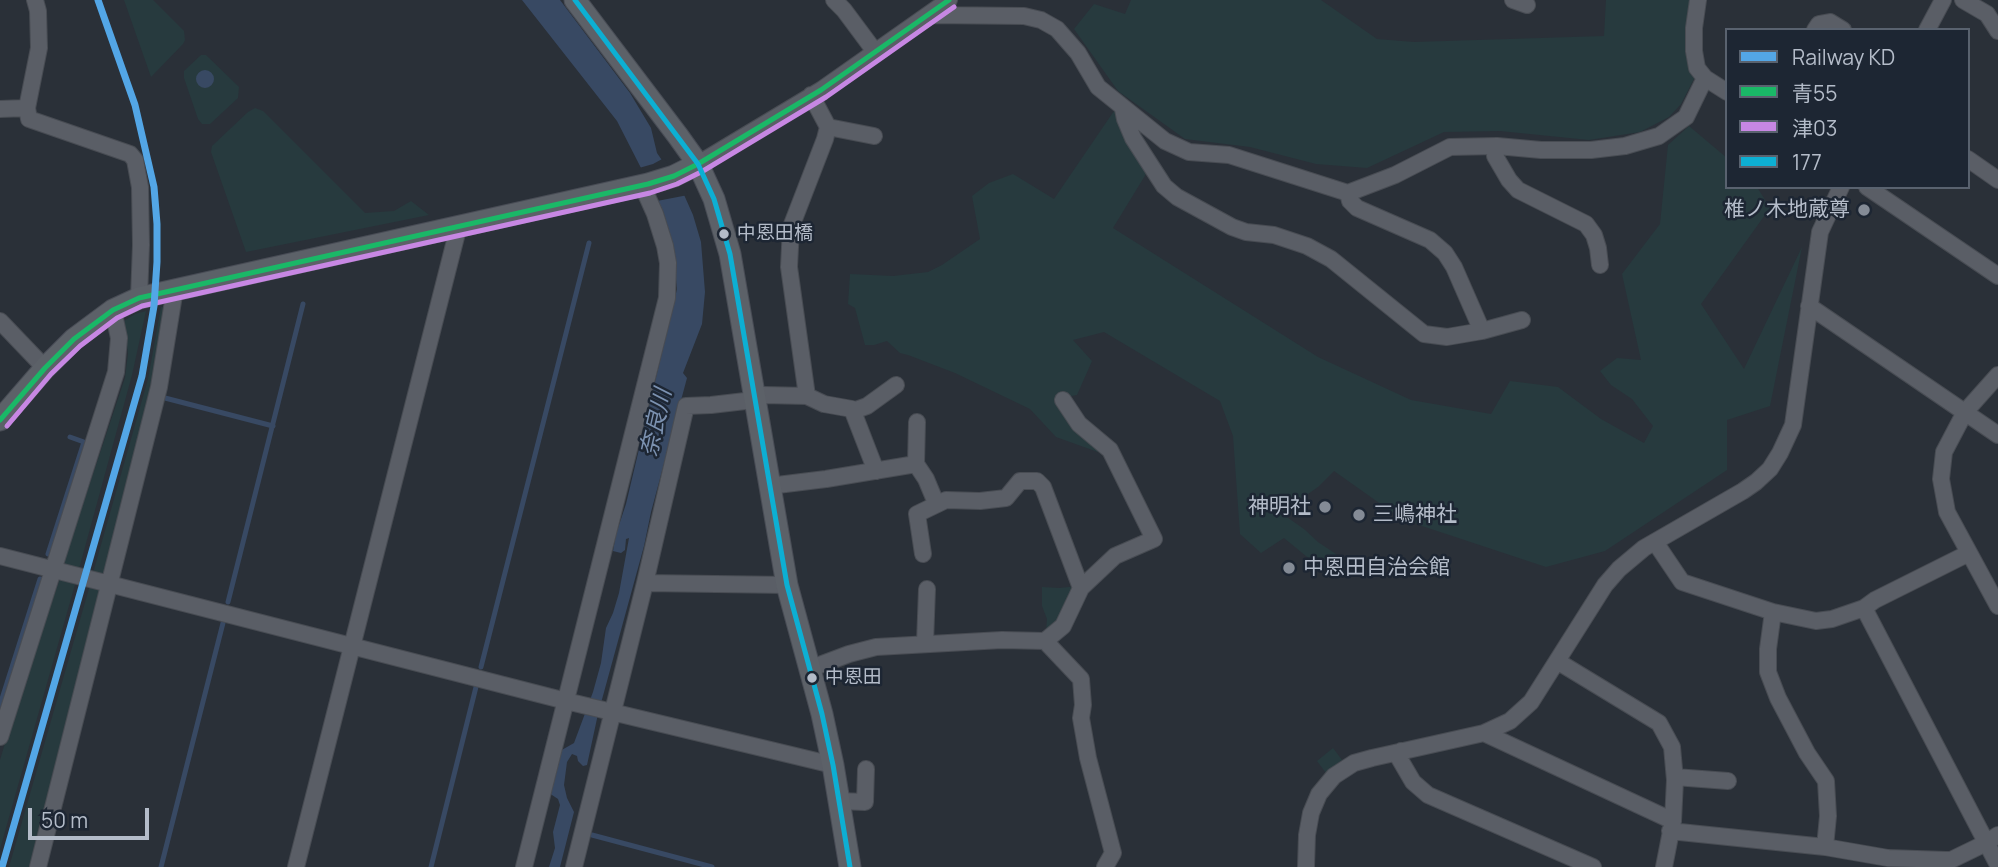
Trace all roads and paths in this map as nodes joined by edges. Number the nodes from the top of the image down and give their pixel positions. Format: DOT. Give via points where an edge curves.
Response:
graph roads {
  1 [pos="35,0"];
  2 [pos="834,0"];
  3 [pos="949,0"];
  4 [pos="1698,0"];
  5 [pos="1943,0"];
  6 [pos="1963,0"];
  7 [pos="576,1"];
  8 [pos="930,15"];
  9 [pos="1816,28"];
  10 [pos="1840,28"];
  11 [pos="1928,28"];
  12 [pos="1998,31"];
  13 [pos="876,53"];
  14 [pos="1705,78"];
  15 [pos="1725,91"];
  16 [pos="811,95"];
  17 [pos="0,108"];
  18 [pos="27,108"];
  19 [pos="1123,109"];
  20 [pos="828,127"];
  21 [pos="874,136"];
  22 [pos="1497,146"];
  23 [pos="1970,160"];
  24 [pos="689,169"];
  25 [pos="1998,180"];
  26 [pos="645,184"];
  27 [pos="1841,189"];
  28 [pos="1870,189"];
  29 [pos="1348,193"];
  30 [pos="459,225"];
  31 [pos="1600,265"];
  32 [pos="1998,276"];
  33 [pos="175,289"];
  34 [pos="139,298"];
  35 [pos="1809,306"];
  36 [pos="113,310"];
  37 [pos="0,321"];
  38 [pos="45,368"];
  39 [pos="1998,375"];
  40 [pos="896,385"];
  41 [pos="807,396"];
  42 [pos="754,400"];
  43 [pos="1063,400"];
  44 [pos="853,411"];
  45 [pos="1965,412"];
  46 [pos="0,420"];
  47 [pos="917,422"];
  48 [pos="1998,435"];
  49 [pos="916,464"];
  50 [pos="876,471"];
  51 [pos="769,486"];
  52 [pos="936,503"];
  53 [pos="1655,542"];
  54 [pos="1969,552"];
  55 [pos="923,554"];
  56 [pos="0,556"];
  57 [pos="54,569"];
  58 [pos="645,583"];
  59 [pos="110,584"];
  60 [pos="787,585"];
  61 [pos="1081,588"];
  62 [pos="927,589"];
  63 [pos="1998,606"];
  64 [pos="1864,608"];
  65 [pos="1773,612"];
  66 [pos="1045,641"];
  67 [pos="925,643"];
  68 [pos="352,647"];
  69 [pos="1556,661"];
  70 [pos="809,669"];
  71 [pos="569,702"];
  72 [pos="610,711"];
  73 [pos="1484,733"];
  74 [pos="0,737"];
  75 [pos="1400,754"];
  76 [pos="833,765"];
  77 [pos="866,769"];
  78 [pos="1675,777"];
  79 [pos="1728,781"];
  80 [pos="839,801"];
  81 [pos="1672,826"];
  82 [pos="1992,839"];
  83 [pos="1825,847"];
  84 [pos="1944,863"];
  85 [pos="1998,865"];
  86 [pos="38,867"];
  87 [pos="296,867"];
  88 [pos="524,867"];
  89 [pos="574,867"];
  90 [pos="850,867"];
  91 [pos="1105,867"];
  92 [pos="1306,867"];
  93 [pos="1593,867"];
  94 [pos="1664,867"];
  1 -- 18 [label="street" via="39,48"];
  2 -- 13 [label="street"];
  3 -- 8 [label="street"];
  4 -- 14 [label="street" via="1694,51 1697,68"];
  5 -- 11 [label="street"];
  6 -- 12 [label="street" via="1987,14"];
  7 -- 24 [label="main road" via="678,136"];
  8 -- 13 [label="street"];
  8 -- 19 [label="street" via="1041,20 1057,29 1098,87"];
  9 -- 10 [label="street" via="1830,22"];
  13 -- 16 [label="street"];
  14 -- 15 [label="street"];
  14 -- 22 [label="street" via="1686,117 1658,136 1591,150"];
  16 -- 20 [label="street"];
  16 -- 24 [label="street"];
  17 -- 18 [label="street"];
  18 -- 34 [label="street" via="29,118 130,154 135,160 140,187"];
  19 -- 29 [label="street" via="1165,141 1189,152 1229,155"];
  19 -- 29 [label="street" via="1133,138 1164,186 1177,197 1232,227 1307,246 1424,334 1447,337 1482,331 1445,253 1430,240 1357,208"];
  20 -- 21 [label="street"];
  20 -- 41 [label="street" via="791,227 789,267"];
  22 -- 29 [label="street" via="1450,147"];
  22 -- 31 [label="street" via="1495,156 1518,190 1586,224 1594,235"];
  23 -- 25 [label="street"];
  24 -- 26 [label="main road"];
  24 -- 42 [label="main road" via="713,198 730,254"];
  26 -- 30 [label="main road"];
  26 -- 71 [label="street" via="665,246 667,298"];
  27 -- 35 [label="street" via="1820,232"];
  28 -- 32 [label="street"];
  30 -- 33 [label="main road"];
  30 -- 68 [label="street"];
  33 -- 34 [label="main road"];
  33 -- 59 [label="street" via="159,387"];
  34 -- 36 [label="main road"];
  35 -- 45 [label="street"];
  35 -- 53 [label="street" via="1793,425 1780,453 1756,482"];
  36 -- 38 [label="main road"];
  36 -- 57 [label="street" via="119,338 116,372"];
  37 -- 38 [label="street"];
  38 -- 46 [label="main road"];
  39 -- 45 [label="street"];
  40 -- 44 [label="street"];
  41 -- 42 [label="street" via="763,395"];
  41 -- 44 [label="street"];
  42 -- 51 [label="main road"];
  42 -- 58 [label="street" via="686,406"];
  43 -- 61 [label="street" via="1079,425 1110,450 1154,539 1115,556"];
  44 -- 50 [label="street"];
  45 -- 48 [label="street"];
  45 -- 54 [label="street" via="1944,452 1941,479 1947,512"];
  47 -- 49 [label="street"];
  49 -- 50 [label="street"];
  49 -- 52 [label="street"];
  50 -- 51 [label="street"];
  51 -- 60 [label="main road"];
  52 -- 55 [label="street" via="917,514"];
  52 -- 61 [label="street" via="1006,498 1020,481 1037,481"];
  53 -- 65 [label="street" via="1682,582"];
  53 -- 69 [label="street" via="1605,585"];
  54 -- 63 [label="street"];
  54 -- 64 [label="street"];
  56 -- 57 [label="street"];
  57 -- 59 [label="street"];
  57 -- 74 [label="street"];
  58 -- 60 [label="street"];
  58 -- 72 [label="street"];
  59 -- 68 [label="street"];
  59 -- 86 [label="street"];
  60 -- 70 [label="main road"];
  61 -- 66 [label="street" via="1063,626"];
  62 -- 67 [label="street"];
  64 -- 65 [label="street" via="1816,621"];
  64 -- 82 [label="street"];
  65 -- 83 [label="street" via="1768,673 1826,781"];
  66 -- 67 [label="street"];
  66 -- 91 [label="street" via="1081,679 1088,758 1113,853"];
  67 -- 70 [label="street" via="876,647"];
  68 -- 71 [label="street"];
  68 -- 87 [label="street"];
  69 -- 73 [label="street" via="1531,702 1510,721"];
  69 -- 78 [label="street" via="1659,723 1672,747"];
  70 -- 76 [label="main road"];
  71 -- 72 [label="street"];
  71 -- 88 [label="street"];
  72 -- 76 [label="street"];
  72 -- 89 [label="street"];
  73 -- 75 [label="street"];
  73 -- 81 [label="street"];
  75 -- 92 [label="street" via="1354,764 1334,776 1319,794 1308,824"];
  75 -- 93 [label="street" via="1413,782 1428,795"];
  76 -- 80 [label="main road"];
  77 -- 80 [label="street" via="865,802"];
  78 -- 79 [label="street"];
  78 -- 81 [label="street"];
  80 -- 90 [label="main road"];
  81 -- 83 [label="street"];
  81 -- 94 [label="street"];
  82 -- 84 [label="street"];
  82 -- 85 [label="street"];
  83 -- 84 [label="street"];
}
